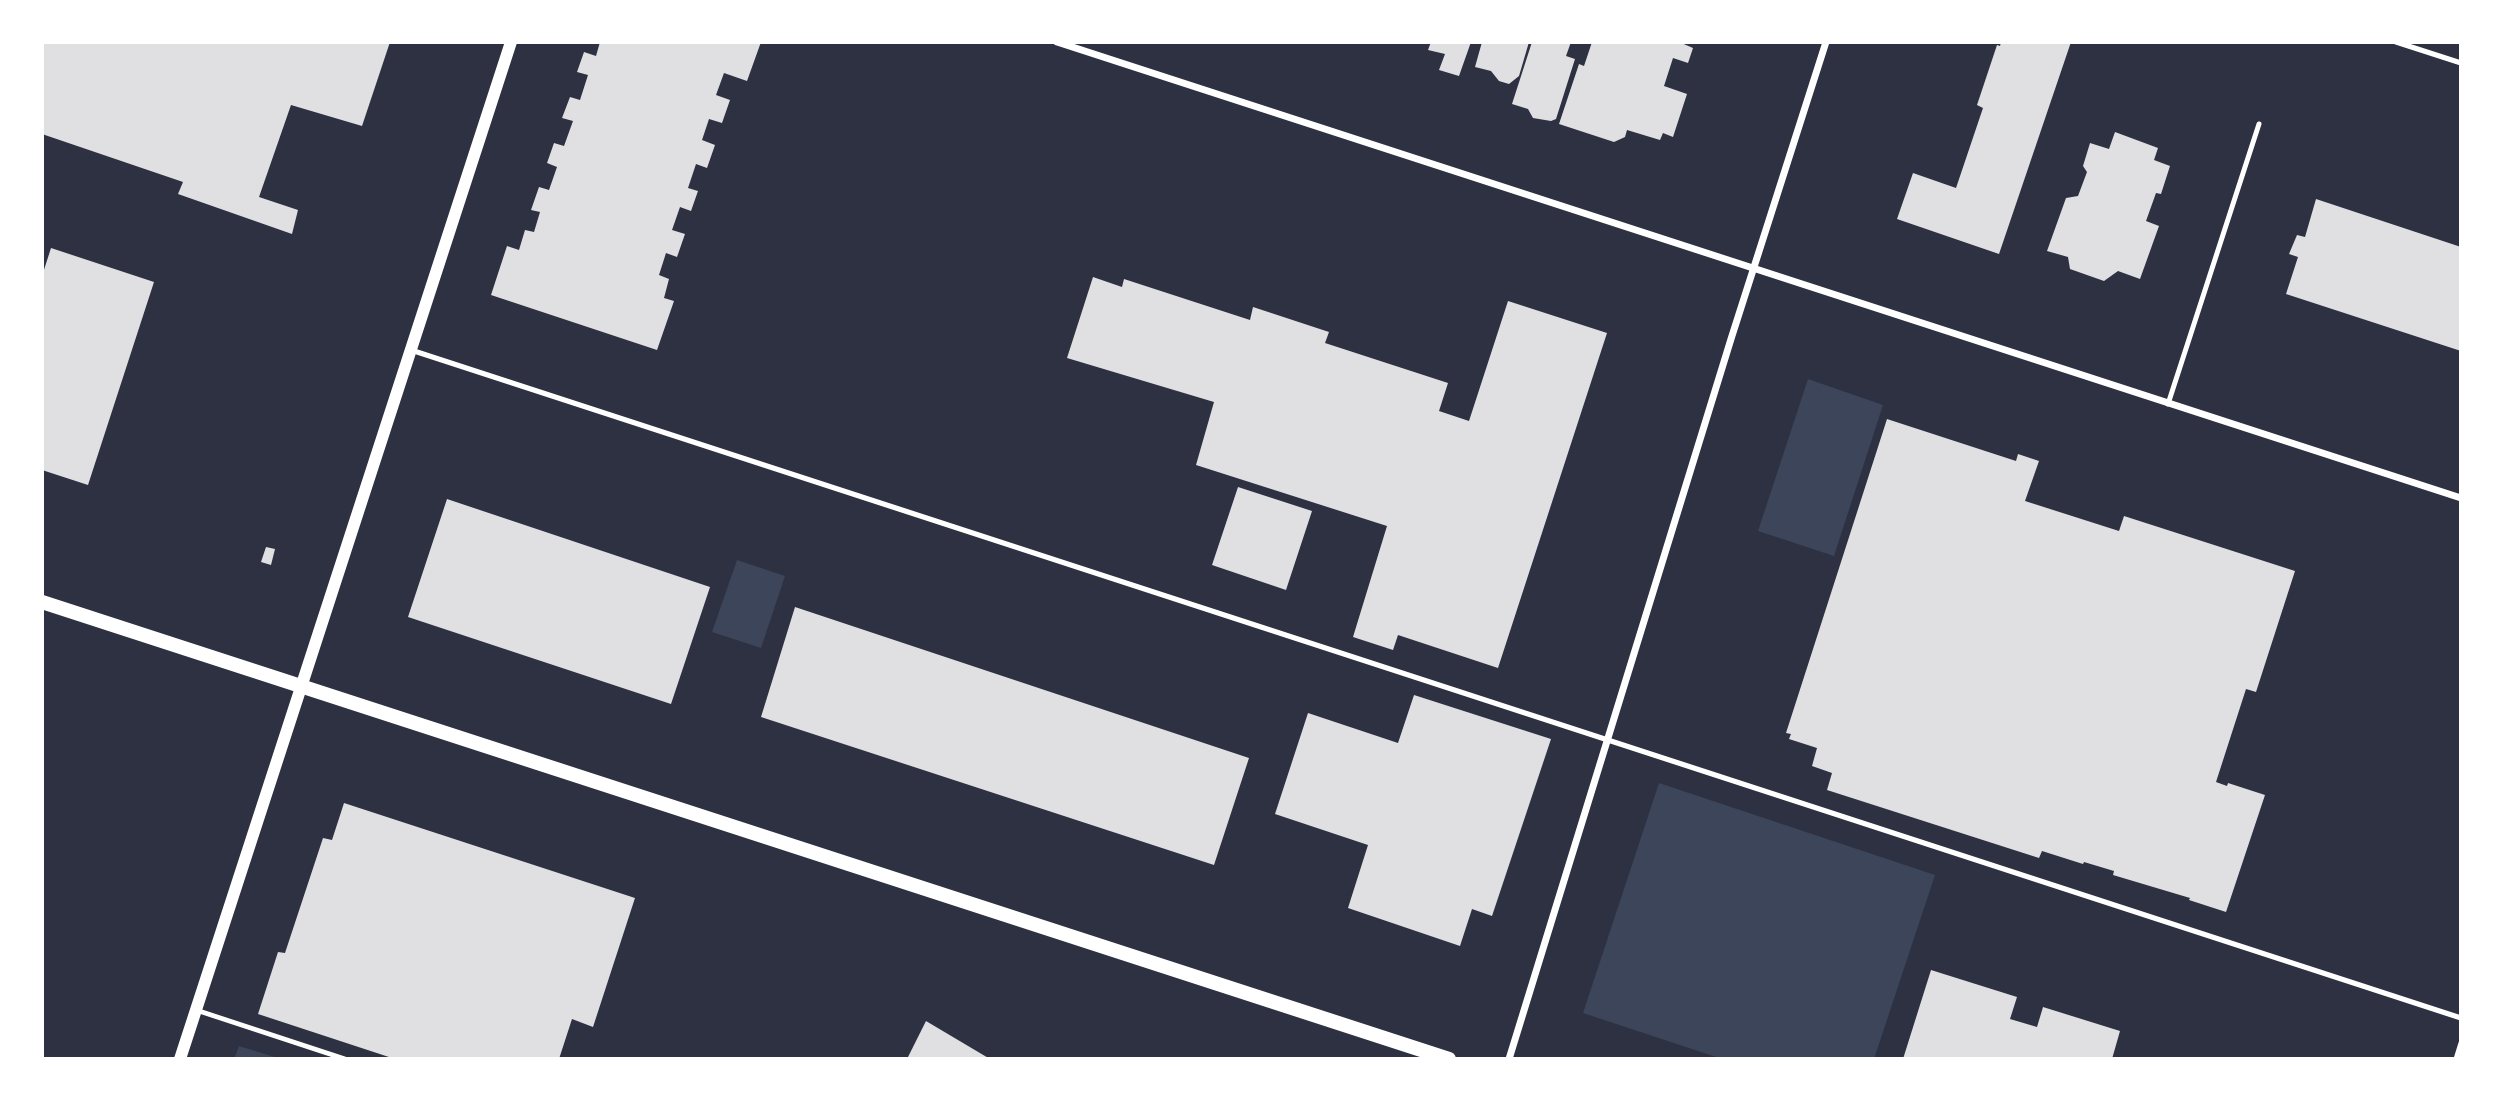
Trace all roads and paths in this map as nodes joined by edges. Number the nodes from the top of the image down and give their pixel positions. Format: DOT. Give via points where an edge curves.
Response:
graph roads {
  1 [pos="511,42"];
  2 [pos="1057,42"];
  3 [pos="1826,42"];
  4 [pos="2396,42"];
  5 [pos="2461,63"];
  6 [pos="2259,124"];
  7 [pos="1753,268"];
  8 [pos="410,349"];
  9 [pos="2168,404"];
  10 [pos="2461,498"];
  11 [pos="42,602"];
  12 [pos="300,685"];
  13 [pos="1608,739"];
  14 [pos="196,1010"];
  15 [pos="2461,1018"];
  16 [pos="2461,1043"];
  17 [pos="180,1059"];
  18 [pos="345,1059"];
  19 [pos="1449,1059"];
  20 [pos="1510,1059"];
  21 [pos="2456,1059"];
  1 -- 8 [label="street"];
  2 -- 7 [label="street"];
  3 -- 7 [label="street"];
  4 -- 5 [label="lane"];
  6 -- 9 [label="lane"];
  7 -- 9 [label="street"];
  7 -- 13 [label="street"];
  8 -- 12 [label="street"];
  8 -- 13 [label="lane"];
  9 -- 10 [label="street"];
  11 -- 12 [label="main road"];
  12 -- 14 [label="street"];
  12 -- 19 [label="main road"];
  13 -- 15 [label="lane"];
  13 -- 20 [label="street"];
  14 -- 17 [label="street"];
  14 -- 18 [label="lane"];
  16 -- 21 [label="lane"];
}
